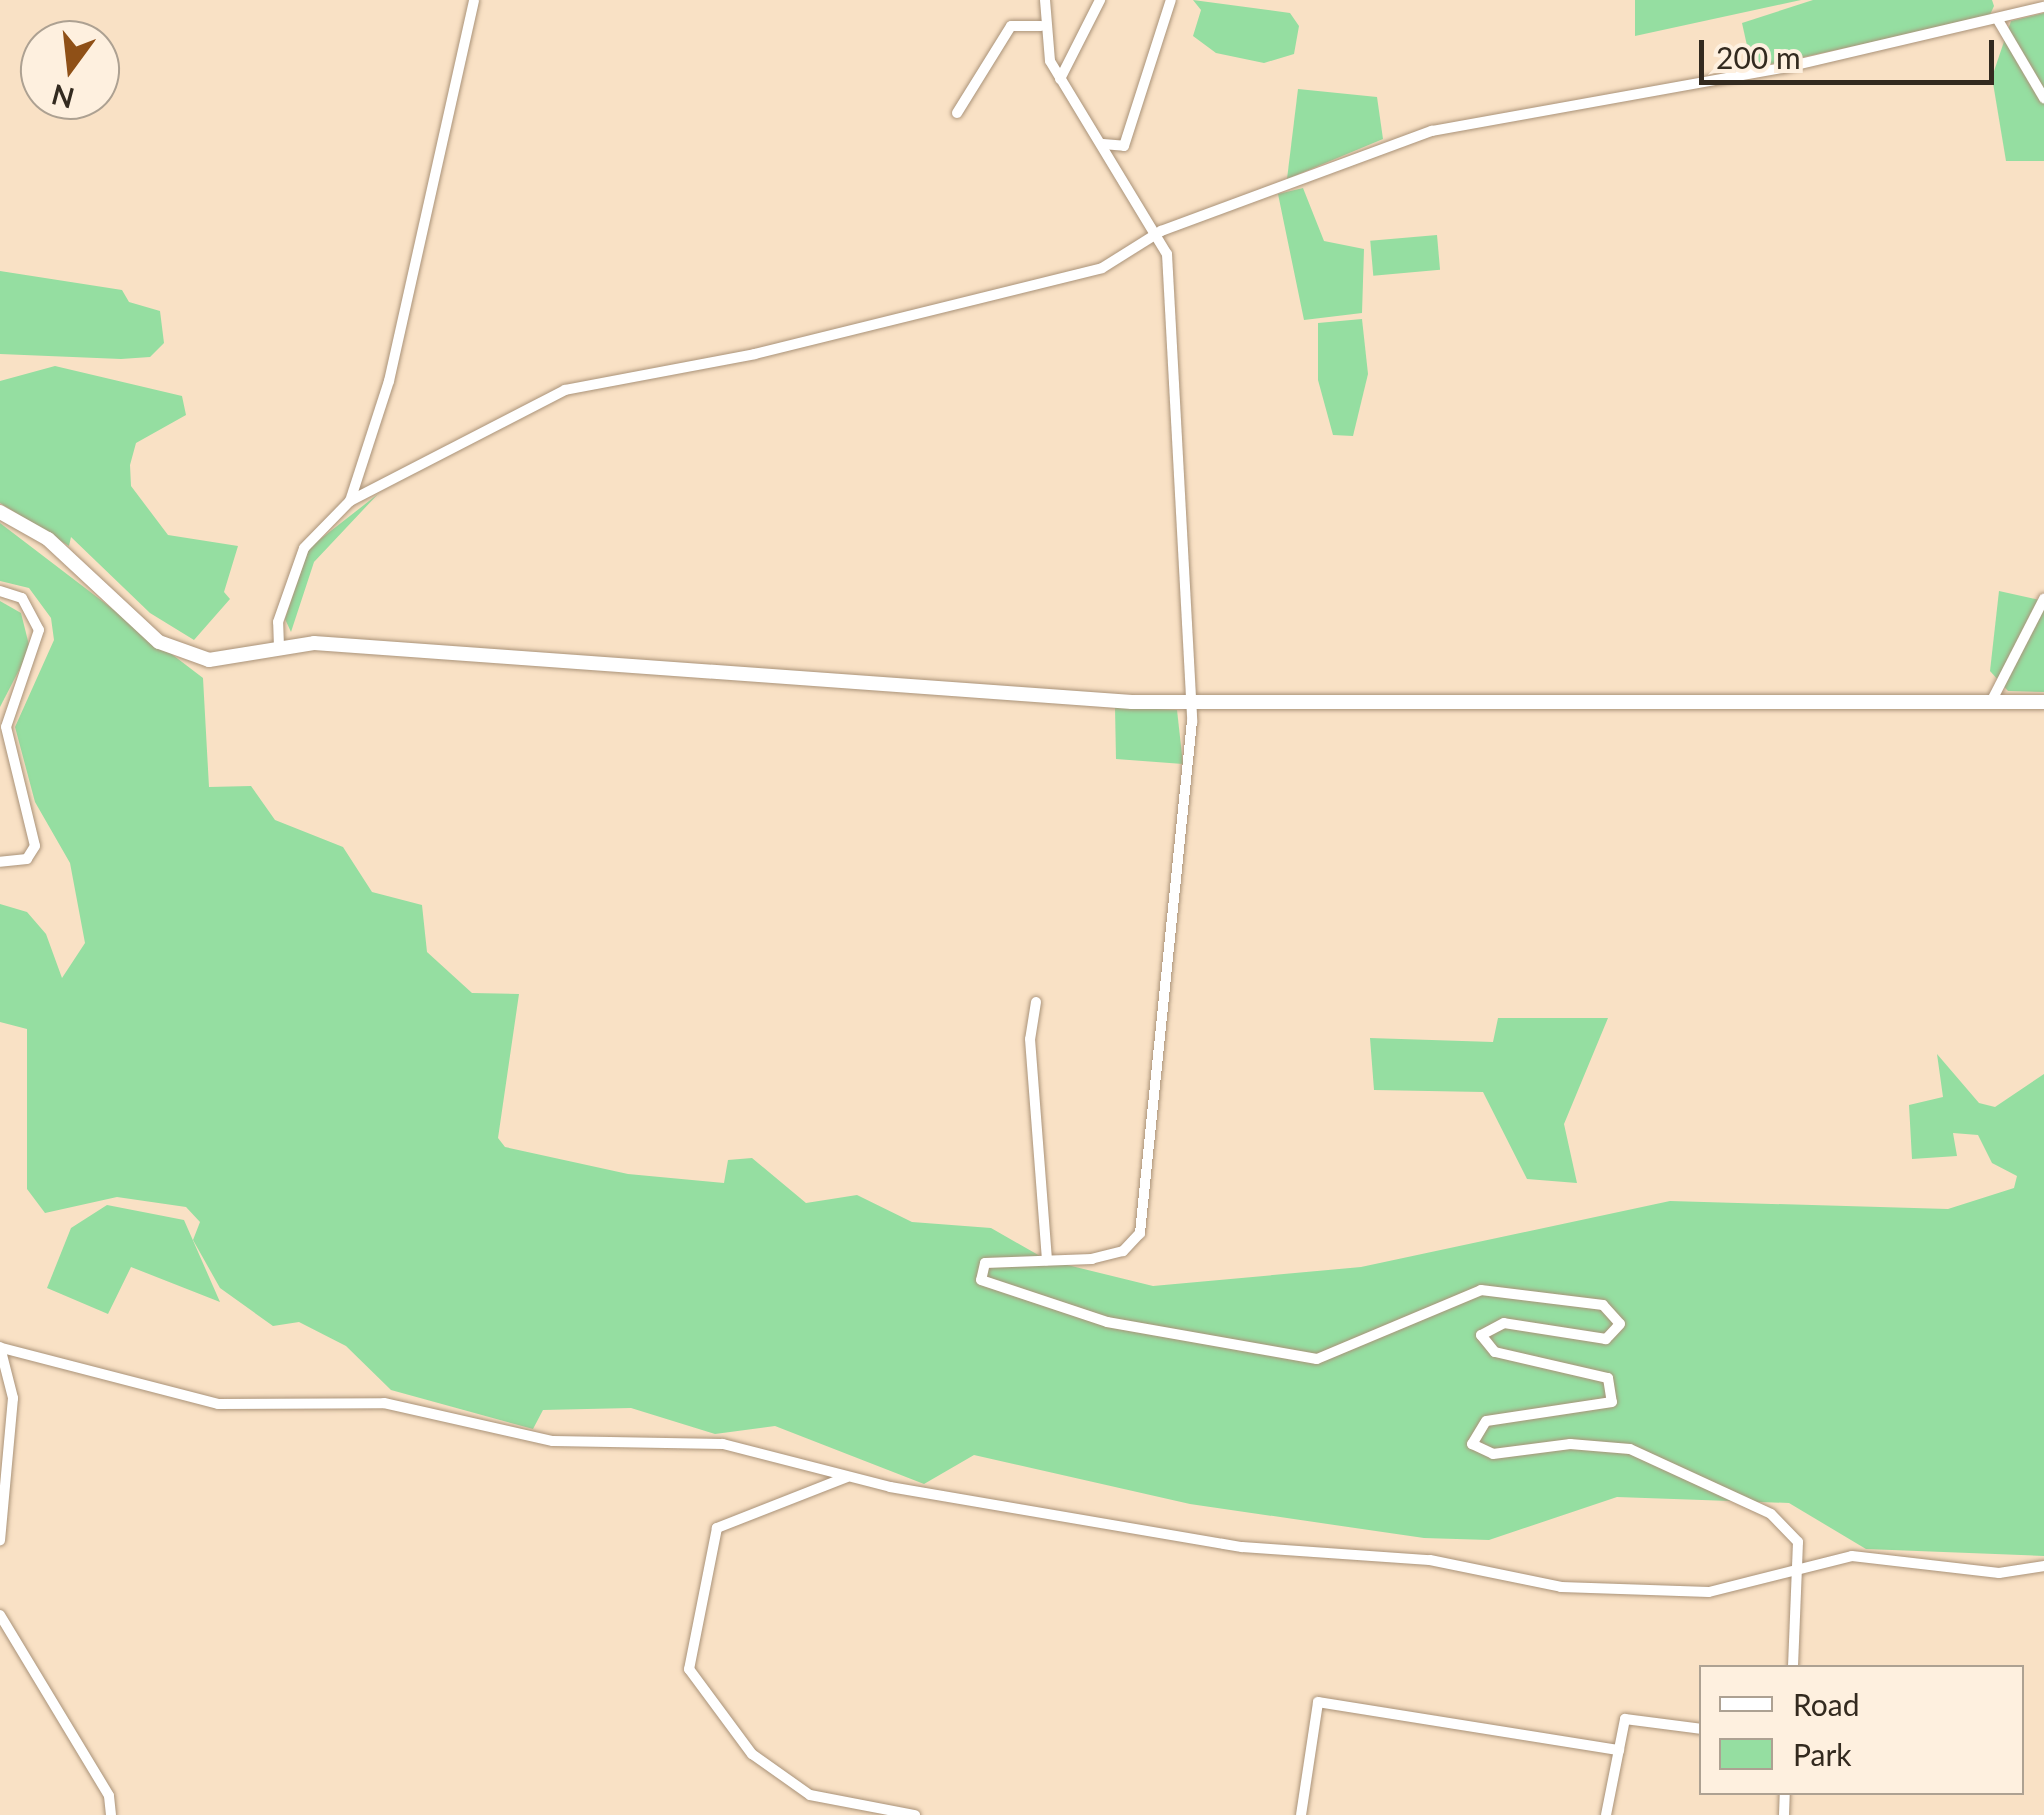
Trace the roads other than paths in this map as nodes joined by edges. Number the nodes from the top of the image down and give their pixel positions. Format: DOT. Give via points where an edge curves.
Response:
graph roads {
  1 [pos="474,0"];
  2 [pos="1045,0"];
  3 [pos="1100,0"];
  4 [pos="1175,1"];
  5 [pos="2044,7"];
  6 [pos="1998,20"];
  7 [pos="1041,26"];
  8 [pos="1060,79"];
  9 [pos="2044,98"];
  10 [pos="957,113"];
  11 [pos="1103,144"];
  12 [pos="1161,231"];
  13 [pos="350,501"];
  14 [pos="0,512"];
  15 [pos="0,592"];
  16 [pos="2044,599"];
  17 [pos="279,647"];
  18 [pos="1992,700"];
  19 [pos="1191,701"];
  20 [pos="2044,702"];
  21 [pos="0,862"];
  22 [pos="1036,1002"];
  23 [pos="1048,1260"];
  24 [pos="1,1347"];
  25 [pos="848,1476"];
  26 [pos="0,1540"];
  27 [pos="2044,1566"];
  28 [pos="1801,1567"];
  29 [pos="0,1616"];
  30 [pos="1794,1665"];
  31 [pos="1699,1730"];
  32 [pos="1619,1750"];
  33 [pos="111,1815"];
  34 [pos="915,1815"];
  35 [pos="1300,1815"];
  36 [pos="1606,1815"];
  1 -- 13 [label="street" via="393,366"];
  2 -- 7 [label="street"];
  3 -- 8 [label="street"];
  4 -- 11 [label="street" via="1124,146"];
  5 -- 6 [label="street"];
  6 -- 9 [label="street"];
  6 -- 12 [label="street" via="1432,131"];
  7 -- 8 [label="street"];
  7 -- 10 [label="street" via="1011,26"];
  8 -- 11 [label="street"];
  11 -- 12 [label="street"];
  12 -- 13 [label="street" via="1102,268 1044,284 566,390"];
  12 -- 19 [label="street" via="1172,288 1177,552"];
  13 -- 17 [label="street" via="304,548 278,622"];
  14 -- 17 [label="street" via="48,538 181,654 230,660"];
  15 -- 21 [label="street" via="22,598 40,630 6,727 35,846 27,859"];
  16 -- 18 [label="street"];
  17 -- 19 [label="street"];
  18 -- 19 [label="street"];
  18 -- 20 [label="street"];
  19 -- 23 [label="street" via="1149,1200 1140,1233 1124,1251"];
  22 -- 23 [label="street" via="1030,1038"];
  23 -- 28 [label="street" via="985,1262 981,1280 1107,1322 1316,1359 1481,1290 1602,1304 1620,1324 1606,1339 1504,1323 1480,1335 1496,1352 1608,1378 1612,1402 1486,1422 1472,1444 1493,1454 1570,1444 1630,1449 1771,1514 1798,1542"];
  24 -- 25 [label="street" via="218,1404 384,1403 553,1441 723,1444"];
  24 -- 26 [label="street" via="12,1462"];
  25 -- 28 [label="street" via="1242,1546 1430,1560 1561,1587 1709,1592"];
  25 -- 34 [label="street" via="717,1528 690,1669 752,1754 810,1794"];
  27 -- 28 [label="street" via="1999,1573 1852,1556"];
  28 -- 30 [label="street"];
  29 -- 33 [label="street" via="101,1782"];
  31 -- 32 [label="street" via="1625,1720"];
  32 -- 35 [label="street" via="1318,1702"];
  32 -- 36 [label="street"];
}
